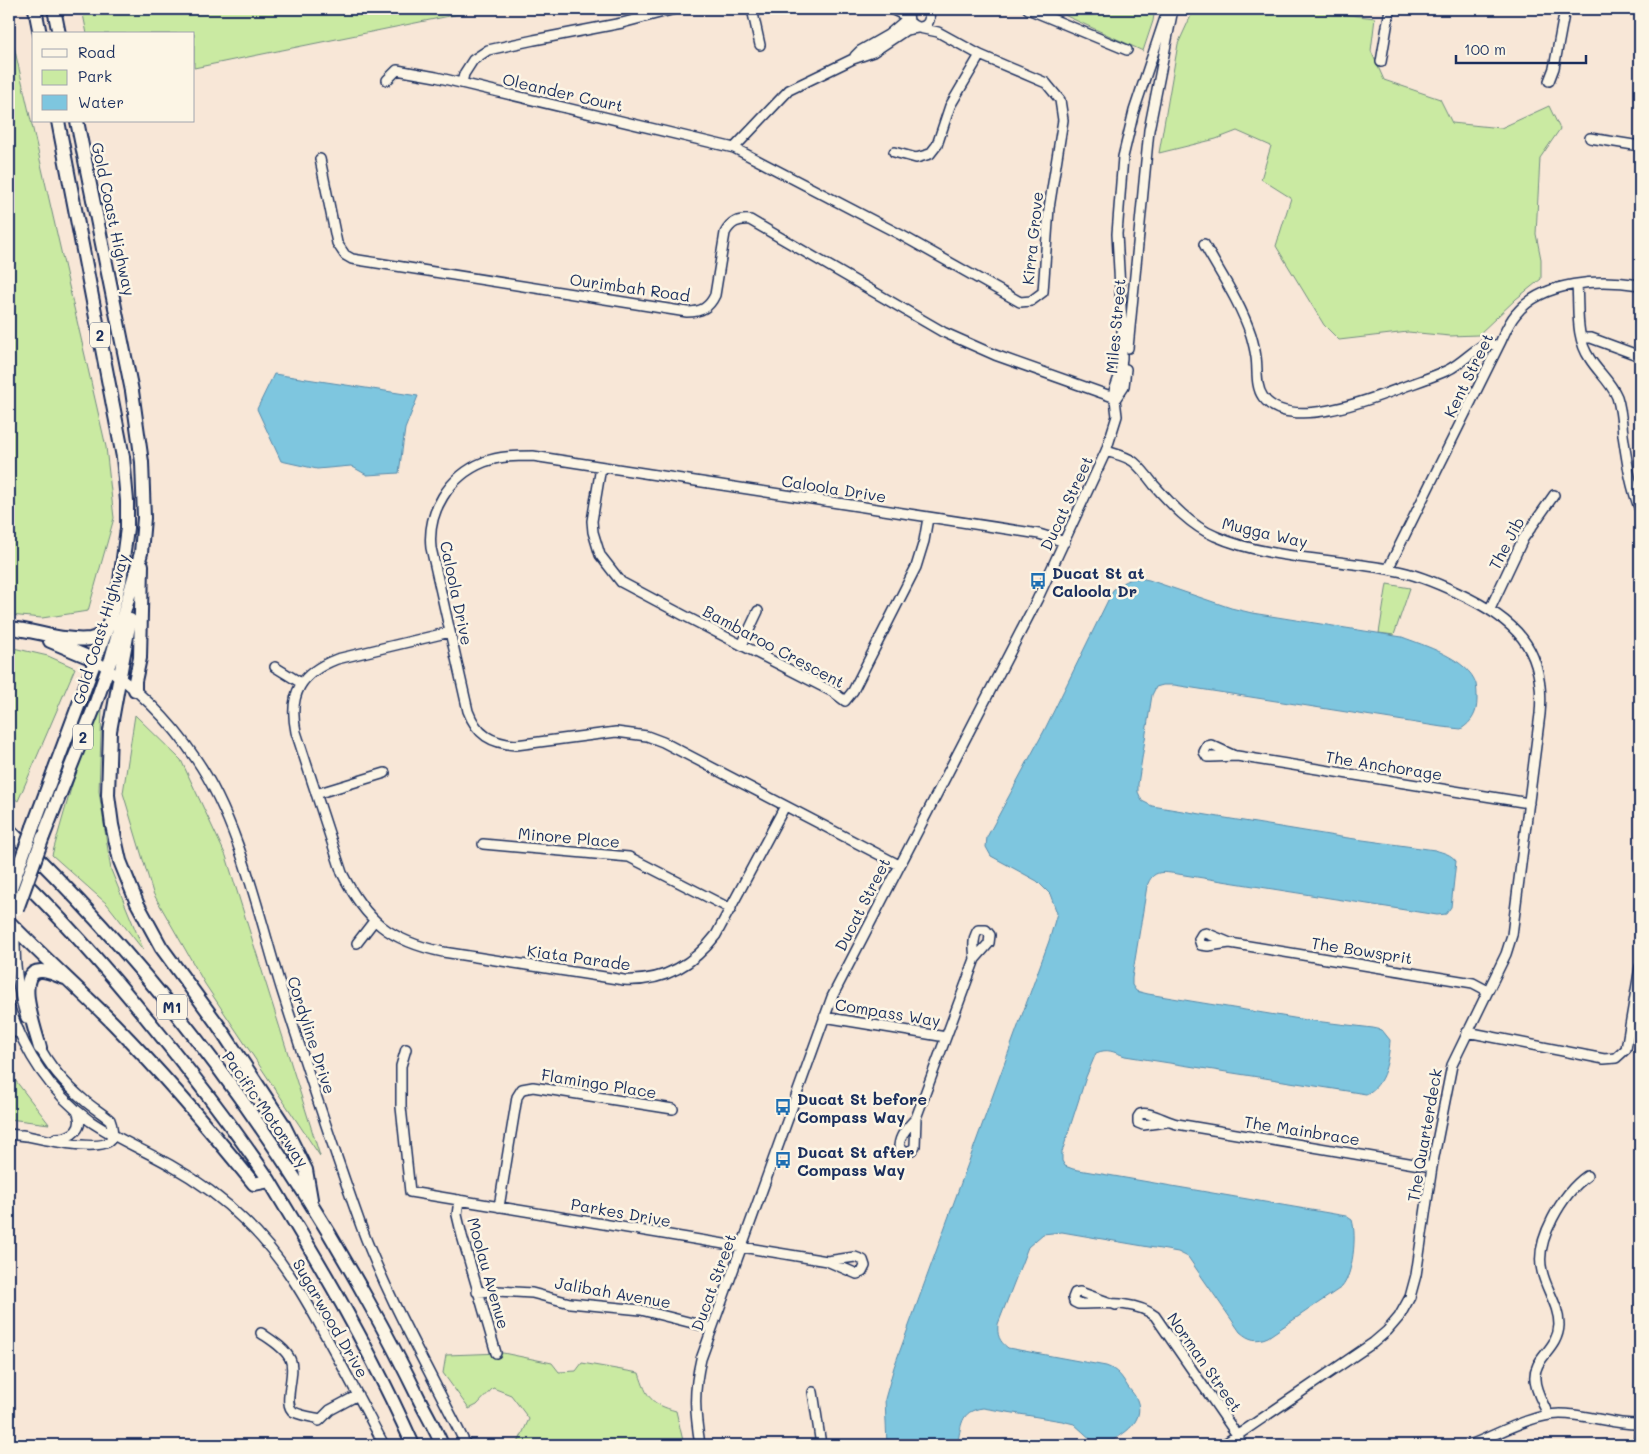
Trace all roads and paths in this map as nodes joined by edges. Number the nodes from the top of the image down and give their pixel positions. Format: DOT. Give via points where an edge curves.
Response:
graph roads {
  1 [pos="35,9"];
  2 [pos="54,9"];
  3 [pos="675,9"];
  4 [pos="752,9"];
  5 [pos="892,9"];
  6 [pos="1028,9"];
  7 [pos="1168,9"];
  8 [pos="1173,9"];
  9 [pos="1390,9"];
  10 [pos="1565,9"];
  11 [pos="928,11"];
  12 [pos="910,14"];
  13 [pos="918,28"];
  14 [pos="40,32"];
  15 [pos="59,32"];
  16 [pos="938,32"];
  17 [pos="760,45"];
  18 [pos="1127,50"];
  19 [pos="980,55"];
  20 [pos="853,59"];
  21 [pos="1381,62"];
  22 [pos="387,80"];
  23 [pos="1549,82"];
  24 [pos="462,84"];
  25 [pos="58,122"];
  26 [pos="77,122"];
  27 [pos="1590,138"];
  28 [pos="1640,146"];
  29 [pos="734,148"];
  30 [pos="894,152"];
  31 [pos="320,159"];
  32 [pos="1204,244"];
  33 [pos="1577,285"];
  34 [pos="1640,285"];
  35 [pos="1581,338"];
  36 [pos="1498,347"];
  37 [pos="1640,356"];
  38 [pos="1116,398"];
  39 [pos="1106,451"];
  40 [pos="601,467"];
  41 [pos="1554,495"];
  42 [pos="1640,510"];
  43 [pos="928,518"];
  44 [pos="1065,542"];
  45 [pos="141,553"];
  46 [pos="1388,569"];
  47 [pos="1490,609"];
  48 [pos="758,611"];
  49 [pos="108,626"];
  50 [pos="12,629"];
  51 [pos="450,632"];
  52 [pos="742,645"];
  53 [pos="96,660"];
  54 [pos="274,666"];
  55 [pos="108,669"];
  56 [pos="119,677"];
  57 [pos="301,683"];
  58 [pos="136,690"];
  59 [pos="1235,756"];
  60 [pos="385,774"];
  61 [pos="316,794"];
  62 [pos="1529,803"];
  63 [pos="785,806"];
  64 [pos="9,830"];
  65 [pos="483,844"];
  66 [pos="899,864"];
  67 [pos="9,867"];
  68 [pos="9,893"];
  69 [pos="730,909"];
  70 [pos="374,921"];
  71 [pos="12,926"];
  72 [pos="356,943"];
  73 [pos="1230,944"];
  74 [pos="975,959"];
  75 [pos="1640,967"];
  76 [pos="70,980"];
  77 [pos="1488,991"];
  78 [pos="9,1006"];
  79 [pos="824,1017"];
  80 [pos="13,1027"];
  81 [pos="1467,1032"];
  82 [pos="946,1037"];
  83 [pos="40,1048"];
  84 [pos="406,1049"];
  85 [pos="672,1110"];
  86 [pos="78,1111"];
  87 [pos="916,1118"];
  88 [pos="1166,1122"];
  89 [pos="9,1134"];
  90 [pos="112,1134"];
  91 [pos="22,1135"];
  92 [pos="1432,1167"];
  93 [pos="1587,1176"];
  94 [pos="269,1181"];
  95 [pos="459,1200"];
  96 [pos="312,1204"];
  97 [pos="499,1207"];
  98 [pos="741,1248"];
  99 [pos="827,1260"];
  100 [pos="478,1292"];
  101 [pos="1116,1305"];
  102 [pos="712,1328"];
  103 [pos="261,1333"];
  104 [pos="496,1353"];
  105 [pos="813,1392"];
  106 [pos="358,1395"];
  107 [pos="1548,1415"];
  108 [pos="1640,1424"];
  109 [pos="1640,1429"];
  110 [pos="1237,1435"];
  111 [pos="384,1445"];
  112 [pos="413,1445"];
  113 [pos="442,1445"];
  114 [pos="466,1445"];
  115 [pos="700,1445"];
  116 [pos="821,1445"];
  117 [pos="1223,1445"];
  118 [pos="1242,1445"];
  119 [pos="1249,1445"];
  120 [pos="1470,1445"];
  121 [pos="1638,1445"];
  1 -- 14 [label="highway"];
  2 -- 15 [label="highway"];
  3 -- 24 [label="street" via="488,50 473,60"];
  4 -- 17 [label="street"];
  5 -- 12 [label="street"];
  6 -- 18 [label="street"];
  7 -- 38 [label="street, Miles Street" via="1134,111 1123,157 1117,234 1122,347 1120,374 1114,390"];
  8 -- 38 [label="street, Miles Street" via="1146,159 1125,384"];
  9 -- 21 [label="street"];
  10 -- 23 [label="street"];
  11 -- 13 [label="street" via="927,24"];
  11 -- 16 [label="street"];
  12 -- 13 [label="street" via="910,24"];
  12 -- 20 [label="street" via="888,35 860,51"];
  13 -- 16 [label="street, Kirra Grove"];
  13 -- 20 [label="street" via="906,30 867,55"];
  16 -- 19 [label="street, Kirra Grove"];
  19 -- 29 [label="street, Kirra Grove" via="1046,83 1060,100 1063,120 1048,208 1043,292 1031,301 1020,302 901,235"];
  19 -- 30 [label="street" via="950,106 930,154 916,158"];
  20 -- 29 [label="street" via="789,90"];
  22 -- 24 [label="street, Oleander Court" via="397,70"];
  24 -- 29 [label="street, Oleander Court"];
  25 -- 49 [label="highway, Gold Coast Highway / 2" via="126,476 125,550"];
  26 -- 45 [label="highway, Gold Coast Highway / 2" via="140,442 144,500"];
  27 -- 28 [label="street"];
  31 -- 38 [label="street, Ourimbah Road" via="337,243 352,259 697,312 711,304 715,295 728,227 736,220 750,220 943,332 995,355"];
  32 -- 36 [label="street" via="1239,306 1256,356 1262,397 1272,406 1291,412 1327,412 1358,404 1448,370 1485,344"];
  33 -- 34 [label="street, Kent Street" via="1620,282"];
  33 -- 35 [label="street"];
  33 -- 36 [label="street, Kent Street" via="1554,288 1530,300 1512,319"];
  35 -- 37 [label="street" via="1591,338"];
  35 -- 42 [label="street" via="1590,361 1617,397 1631,486"];
  36 -- 46 [label="street, Kent Street"];
  38 -- 39 [label="street, Ducat Street" via="1117,416"];
  39 -- 44 [label="street, Ducat Street"];
  39 -- 46 [label="street, Mugga Way" via="1135,463 1180,510 1214,536 1263,550"];
  40 -- 43 [label="street, Caloola Drive"];
  40 -- 51 [label="street, Caloola Drive" via="508,456 483,462 454,482 436,509 430,542"];
  40 -- 52 [label="street, Bambaroo Crescent" via="592,521 596,544 606,564 621,582"];
  41 -- 47 [label="street, The Jib" via="1523,538"];
  43 -- 44 [label="street, Caloola Drive"];
  43 -- 52 [label="street, Bambaroo Crescent" via="916,567 845,701"];
  44 -- 66 [label="street, Ducat Street"];
  45 -- 55 [label="highway, Gold Coast Highway / 2"];
  45 -- 56 [label="highway"];
  45 -- 58 [label="highway" via="140,658"];
  46 -- 47 [label="street, The Quarterdeck" via="1431,581"];
  47 -- 62 [label="street, The Quarterdeck" via="1512,625 1525,642 1539,680 1540,705"];
  48 -- 52 [label="street"];
  49 -- 50 [label="highway" via="91,639"];
  49 -- 53 [label="highway, Gold Coast Highway / 2"];
  50 -- 53 [label="highway"];
  51 -- 57 [label="street" via="337,659 315,669"];
  51 -- 63 [label="street, Caloola Drive" via="468,712 474,725 486,737 516,745 608,732 647,736"];
  53 -- 55 [label="street, Cordyline Drive"];
  53 -- 68 [label="highway, Gold Coast Highway / 2, bridge"];
  54 -- 57 [label="street"];
  55 -- 56 [label="street, Cordyline Drive"];
  55 -- 71 [label="highway, Gold Coast Highway / 2, bridge"];
  56 -- 58 [label="street, Cordyline Drive"];
  56 -- 96 [label="highway" via="110,731 108,795 120,861 137,903 161,947 218,1025 282,1122 306,1170"];
  57 -- 61 [label="street, Kiata Parade" via="294,706 294,723"];
  58 -- 114 [label="street, Cordyline Drive" via="192,753 220,802 239,850 319,1106 362,1229"];
  59 -- 62 [label="street, The Anchorage"];
  60 -- 61 [label="street"];
  61 -- 70 [label="street, Kiata Parade" via="342,873 352,894"];
  62 -- 77 [label="street, The Quarterdeck" via="1511,940"];
  63 -- 66 [label="street, Caloola Drive"];
  63 -- 69 [label="street, Kiata Parade"];
  64 -- 96 [label="highway, Pacific Motorway / M1" via="59,879 174,1009 257,1121"];
  65 -- 69 [label="street, Minore Place" via="629,857"];
  66 -- 79 [label="street, Ducat Street"];
  67 -- 94 [label="highway, M1" via="113,977 180,1059"];
  69 -- 70 [label="street, Kiata Parade" via="716,935 695,957 669,973 637,981 425,948 399,938"];
  70 -- 72 [label="street"];
  71 -- 76 [label="highway"];
  71 -- 83 [label="street" via="17,985 28,1024"];
  73 -- 77 [label="street, The Bowsprit" via="1472,983"];
  74 -- 82 [label="street, Compass Way"];
  75 -- 81 [label="street" via="1626,1049 1616,1058 1604,1059"];
  76 -- 83 [label="highway" via="42,971 30,978 29,1010"];
  76 -- 94 [label="highway" via="200,1116 254,1184"];
  77 -- 81 [label="street, The Quarterdeck"];
  78 -- 80 [label="street, Sugarwood Drive"];
  79 -- 82 [label="street, Compass Way"];
  79 -- 98 [label="street, Ducat Street"];
  80 -- 86 [label="street, Sugarwood Drive" via="44,1076"];
  81 -- 92 [label="street, The Quarterdeck" via="1452,1065"];
  82 -- 87 [label="street, Compass Way"];
  83 -- 90 [label="street" via="69,1086 110,1120"];
  84 -- 95 [label="street, Parkes Drive" via="401,1066 401,1107 410,1192"];
  85 -- 97 [label="street, Flamingo Place" via="533,1087 522,1089 517,1097"];
  86 -- 90 [label="street, Sugarwood Drive"];
  86 -- 91 [label="street" via="79,1127 69,1136"];
  88 -- 92 [label="street, The Mainbrace"];
  89 -- 91 [label="street"];
  90 -- 91 [label="street" via="110,1141 95,1146"];
  90 -- 106 [label="street, Sugarwood Drive" via="171,1165 246,1221 282,1262"];
  92 -- 110 [label="street, The Quarterdeck" via="1416,1274 1410,1297 1399,1317 1373,1342"];
  93 -- 107 [label="street" via="1567,1195 1544,1238 1541,1255 1542,1272 1556,1304 1559,1323 1556,1341 1535,1373 1535,1383"];
  94 -- 112 [label="highway, M1" via="366,1347"];
  95 -- 97 [label="street, Parkes Drive"];
  95 -- 100 [label="street, Moolau Avenue" via="457,1215"];
  96 -- 113 [label="highway, Pacific Motorway / M1" via="392,1345"];
  97 -- 98 [label="street, Parkes Drive"];
  98 -- 99 [label="street, Parkes Drive"];
  98 -- 102 [label="street, Ducat Street"];
  100 -- 102 [label="street, Jalibah Avenue" via="532,1293 570,1303 641,1310"];
  100 -- 104 [label="street, Moolau Avenue"];
  101 -- 110 [label="street, Norman Street" via="1144,1310 1155,1316"];
  102 -- 115 [label="street, Ducat Street" via="695,1389"];
  103 -- 106 [label="street" via="284,1351 291,1361 293,1373 288,1402 296,1413 320,1420 330,1410"];
  105 -- 116 [label="street"];
  106 -- 111 [label="street, Sugarwood Drive"];
  107 -- 108 [label="street" via="1566,1414"];
  107 -- 120 [label="street"];
  109 -- 121 [label="street"];
  110 -- 117 [label="street, The Quarterdeck"];
  110 -- 118 [label="street, Norman Street"];
  110 -- 119 [label="street, Norman Street"];
}
